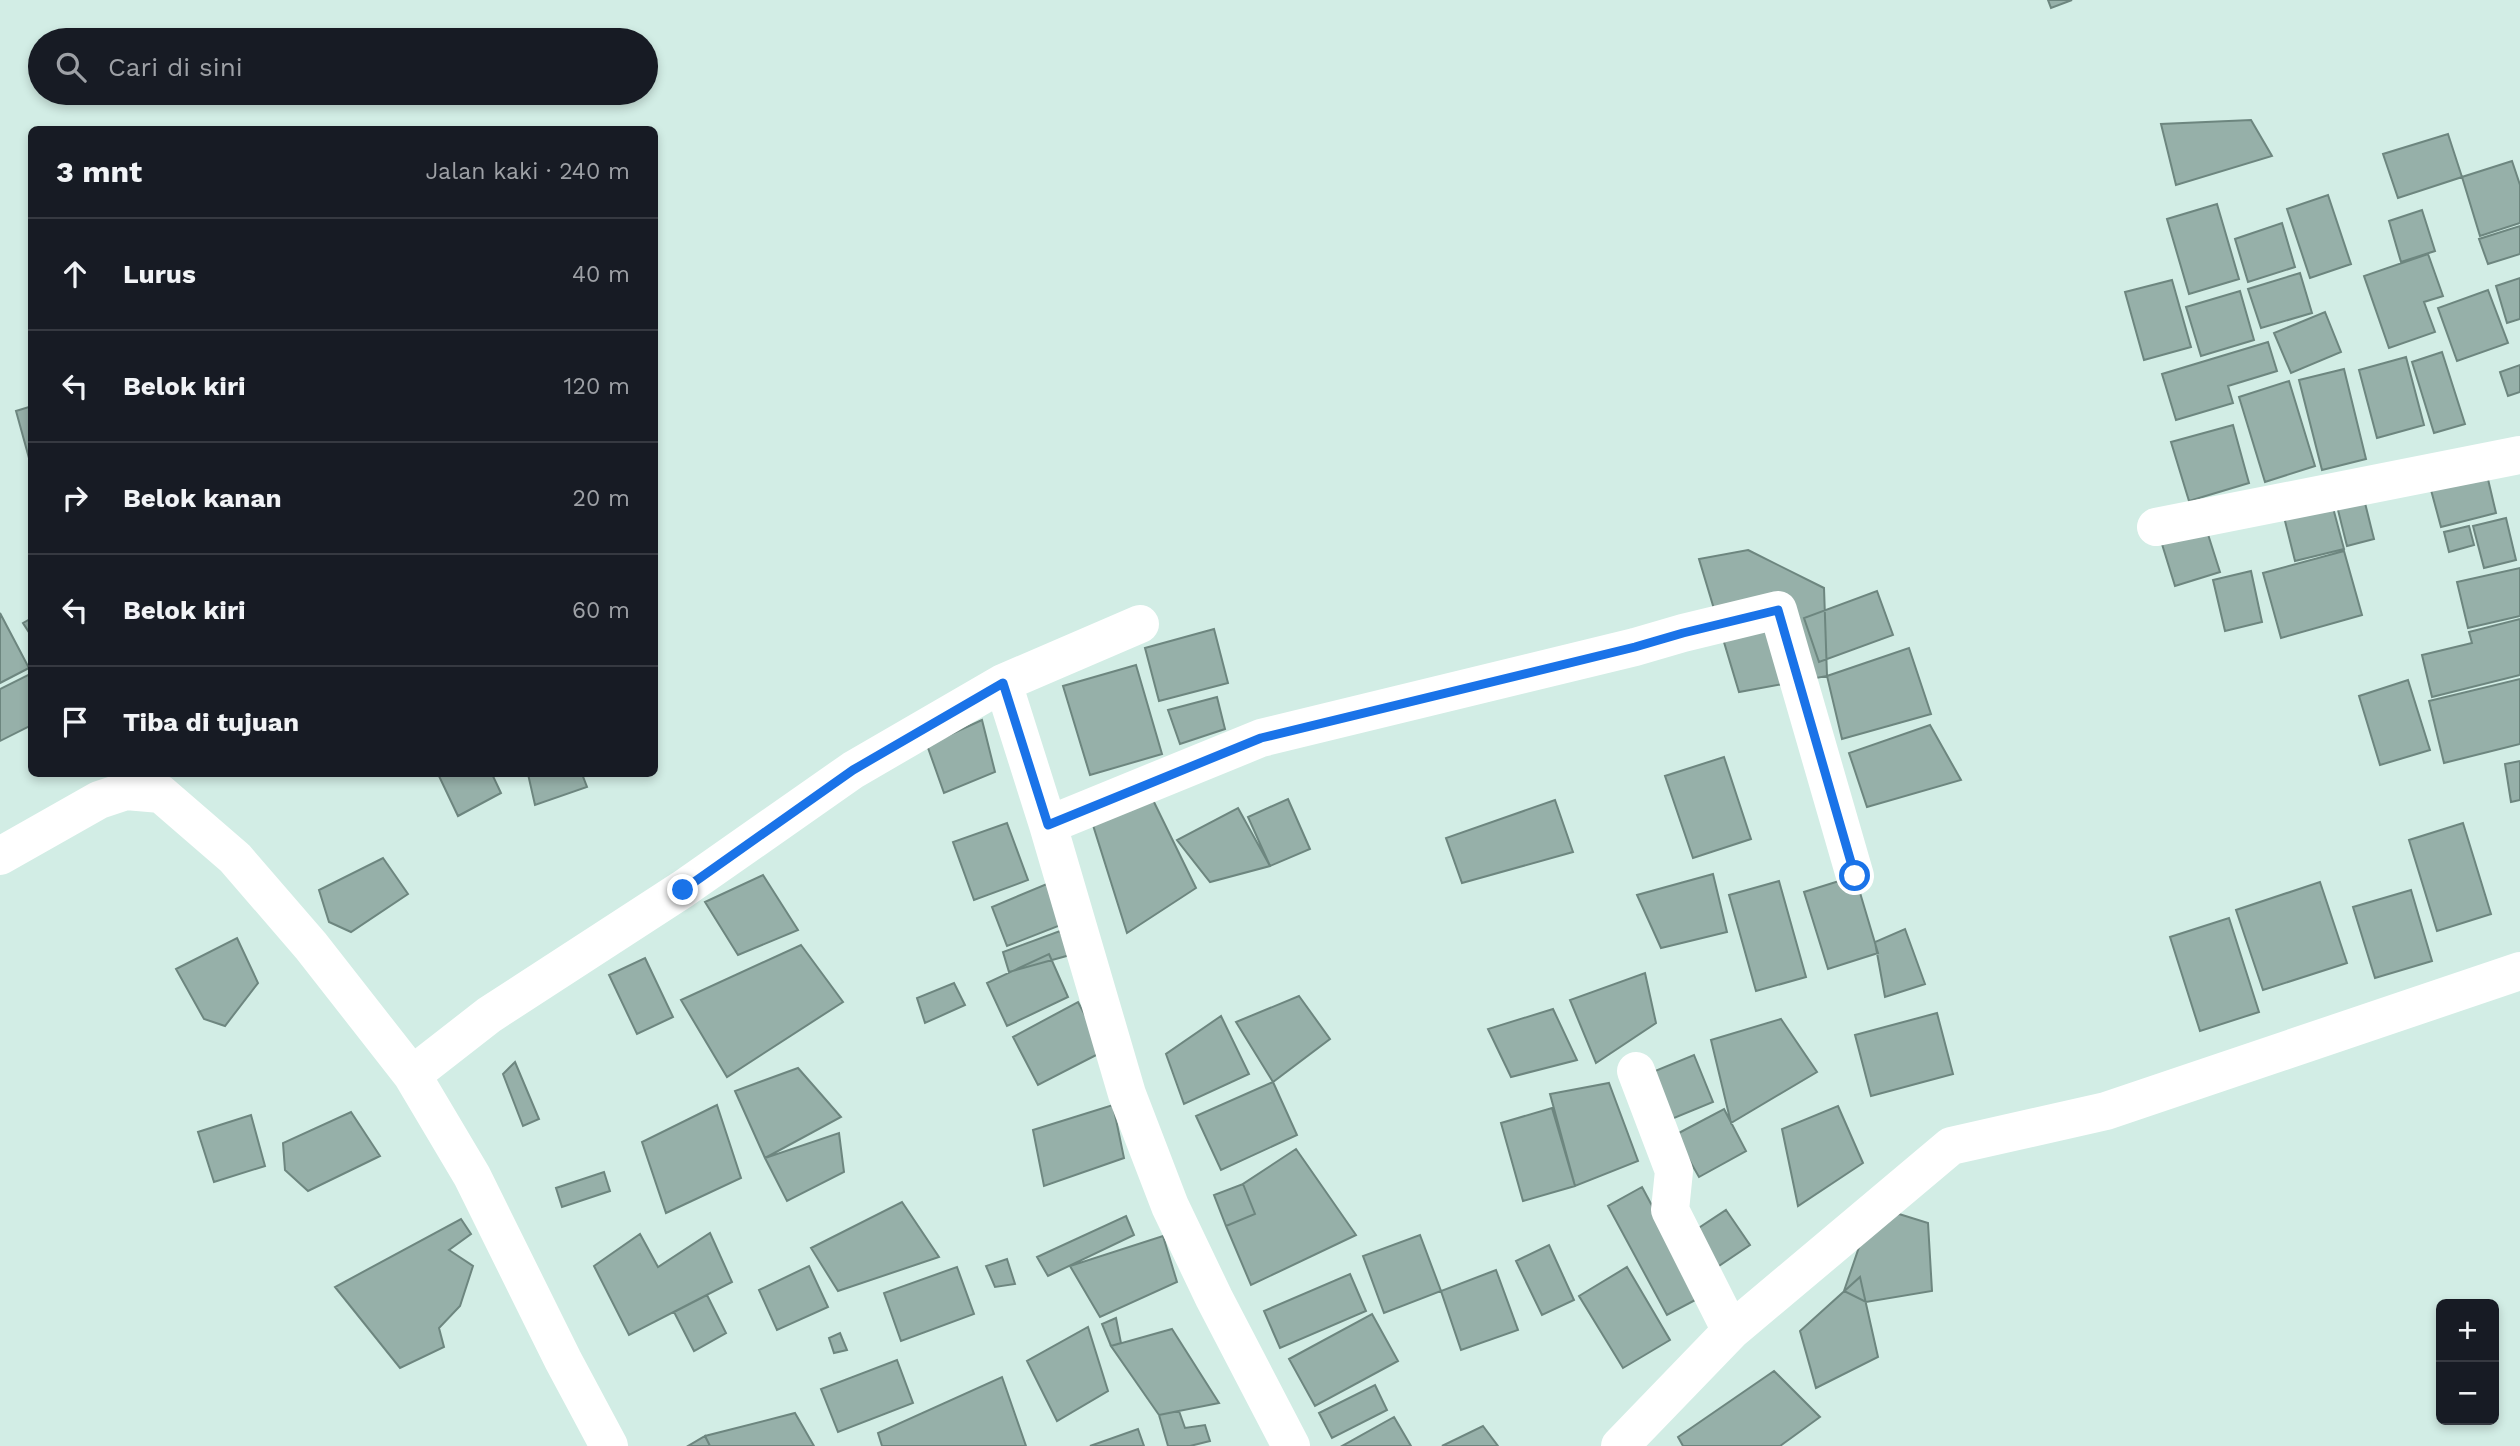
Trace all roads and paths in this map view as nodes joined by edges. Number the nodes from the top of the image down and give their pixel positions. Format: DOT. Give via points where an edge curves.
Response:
graph roads {
  1 [pos="2520,455"];
  2 [pos="2156,527"];
  3 [pos="1140,624"];
  4 [pos="1003,683"];
  5 [pos="1048,825"];
  6 [pos="0,856"];
  7 [pos="1855,876"];
  8 [pos="2520,971"];
  9 [pos="1636,1071"];
  10 [pos="412,1075"];
  11 [pos="1731,1331"];
  12 [pos="609,1446"];
  13 [pos="1291,1446"];
  14 [pos="1620,1446"];
  1 -- 2 [label="street"];
  3 -- 4 [label="street"];
  4 -- 5 [label="street"];
  4 -- 10 [label="street" via="853,770 683,890 489,1015"];
  5 -- 7 [label="street" via="1261,738 1778,610"];
  5 -- 13 [label="street" via="1127,1094 1165,1193"];
  6 -- 10 [label="street" via="99,800 126,791 161,794 235,858"];
  8 -- 11 [label="street" via="2106,1111 1951,1146"];
  9 -- 11 [label="street" via="1674,1171 1670,1210"];
  10 -- 12 [label="street" via="472,1176"];
  11 -- 14 [label="street"];
}
